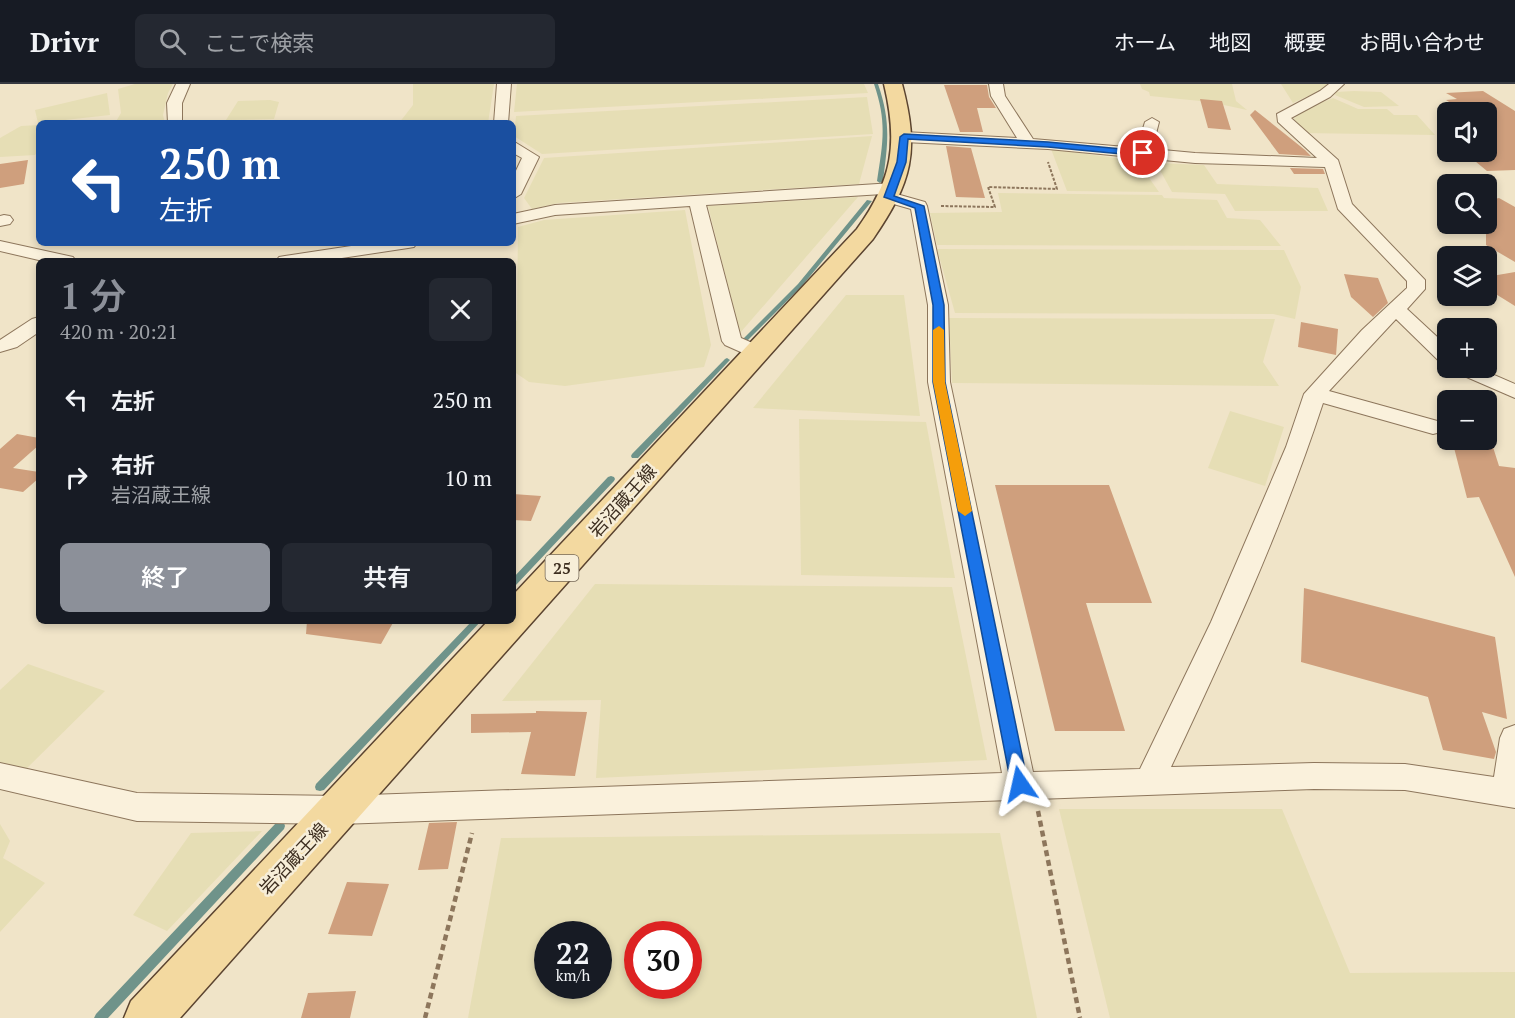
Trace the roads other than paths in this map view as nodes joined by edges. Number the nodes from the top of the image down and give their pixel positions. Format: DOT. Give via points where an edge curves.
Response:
graph roads {
  1 [pos="183,84"];
  2 [pos="504,84"];
  3 [pos="893,84"];
  4 [pos="996,84"];
  5 [pos="1336,84"];
  6 [pos="174,120"];
  7 [pos="501,120"];
  8 [pos="1152,122"];
  9 [pos="904,137"];
  10 [pos="1035,143"];
  11 [pos="516,148"];
  12 [pos="1143,153"];
  13 [pos="1332,163"];
  14 [pos="516,188"];
  15 [pos="900,197"];
  16 [pos="698,201"];
  17 [pos="519,218"];
  18 [pos="36,241"];
  19 [pos="396,246"];
  20 [pos="9,254"];
  21 [pos="356,256"];
  22 [pos="42,258"];
  23 [pos="328,258"];
  24 [pos="1396,309"];
  25 [pos="36,325"];
  26 [pos="0,346"];
  27 [pos="1437,348"];
  28 [pos="759,353"];
  29 [pos="1484,378"];
  30 [pos="1515,392"];
  31 [pos="1316,394"];
  32 [pos="1433,427"];
  33 [pos="516,618"];
  34 [pos="511,624"];
  35 [pos="1515,738"];
  36 [pos="0,776"];
  37 [pos="1149,780"];
  38 [pos="1026,784"];
  39 [pos="1511,794"];
  40 [pos="340,810"];
  41 [pos="148,1018"];
  1 -- 6 [label="street" via="175,98"];
  2 -- 7 [label="street"];
  3 -- 9 [label="main road, 岩沼蔵王線 / 25"];
  4 -- 10 [label="street" via="998,96"];
  5 -- 13 [label="street" via="1325,94 1289,110 1283,119"];
  8 -- 12 [label="street"];
  9 -- 10 [label="street"];
  9 -- 15 [label="main road, 岩沼蔵王線 / 25"];
  10 -- 12 [label="street"];
  11 -- 14 [label="street" via="531,157"];
  12 -- 13 [label="street"];
  13 -- 24 [label="street" via="1344,205 1416,280 1416,289"];
  15 -- 16 [label="street"];
  15 -- 28 [label="main road, 岩沼蔵王線 / 25" via="883,210"];
  15 -- 38 [label="street" via="938,305 939,382"];
  16 -- 17 [label="street" via="555,210"];
  16 -- 28 [label="street" via="732,341"];
  18 -- 20 [label="street"];
  19 -- 21 [label="street"];
  20 -- 22 [label="street"];
  21 -- 23 [label="street"];
  24 -- 27 [label="street"];
  24 -- 31 [label="street"];
  25 -- 26 [label="street"];
  28 -- 33 [label="main road, 岩沼蔵王線 / 25"];
  29 -- 30 [label="street"];
  31 -- 32 [label="street"];
  31 -- 37 [label="street" via="1225,622"];
  34 -- 40 [label="main road, 岩沼蔵王線 / 25"];
  35 -- 39 [label="street"];
  36 -- 40 [label="street" via="137,807"];
  37 -- 38 [label="street"];
  37 -- 39 [label="street" via="1405,777"];
  38 -- 40 [label="street"];
  40 -- 41 [label="main road, 岩沼蔵王線 / 25"];
}
